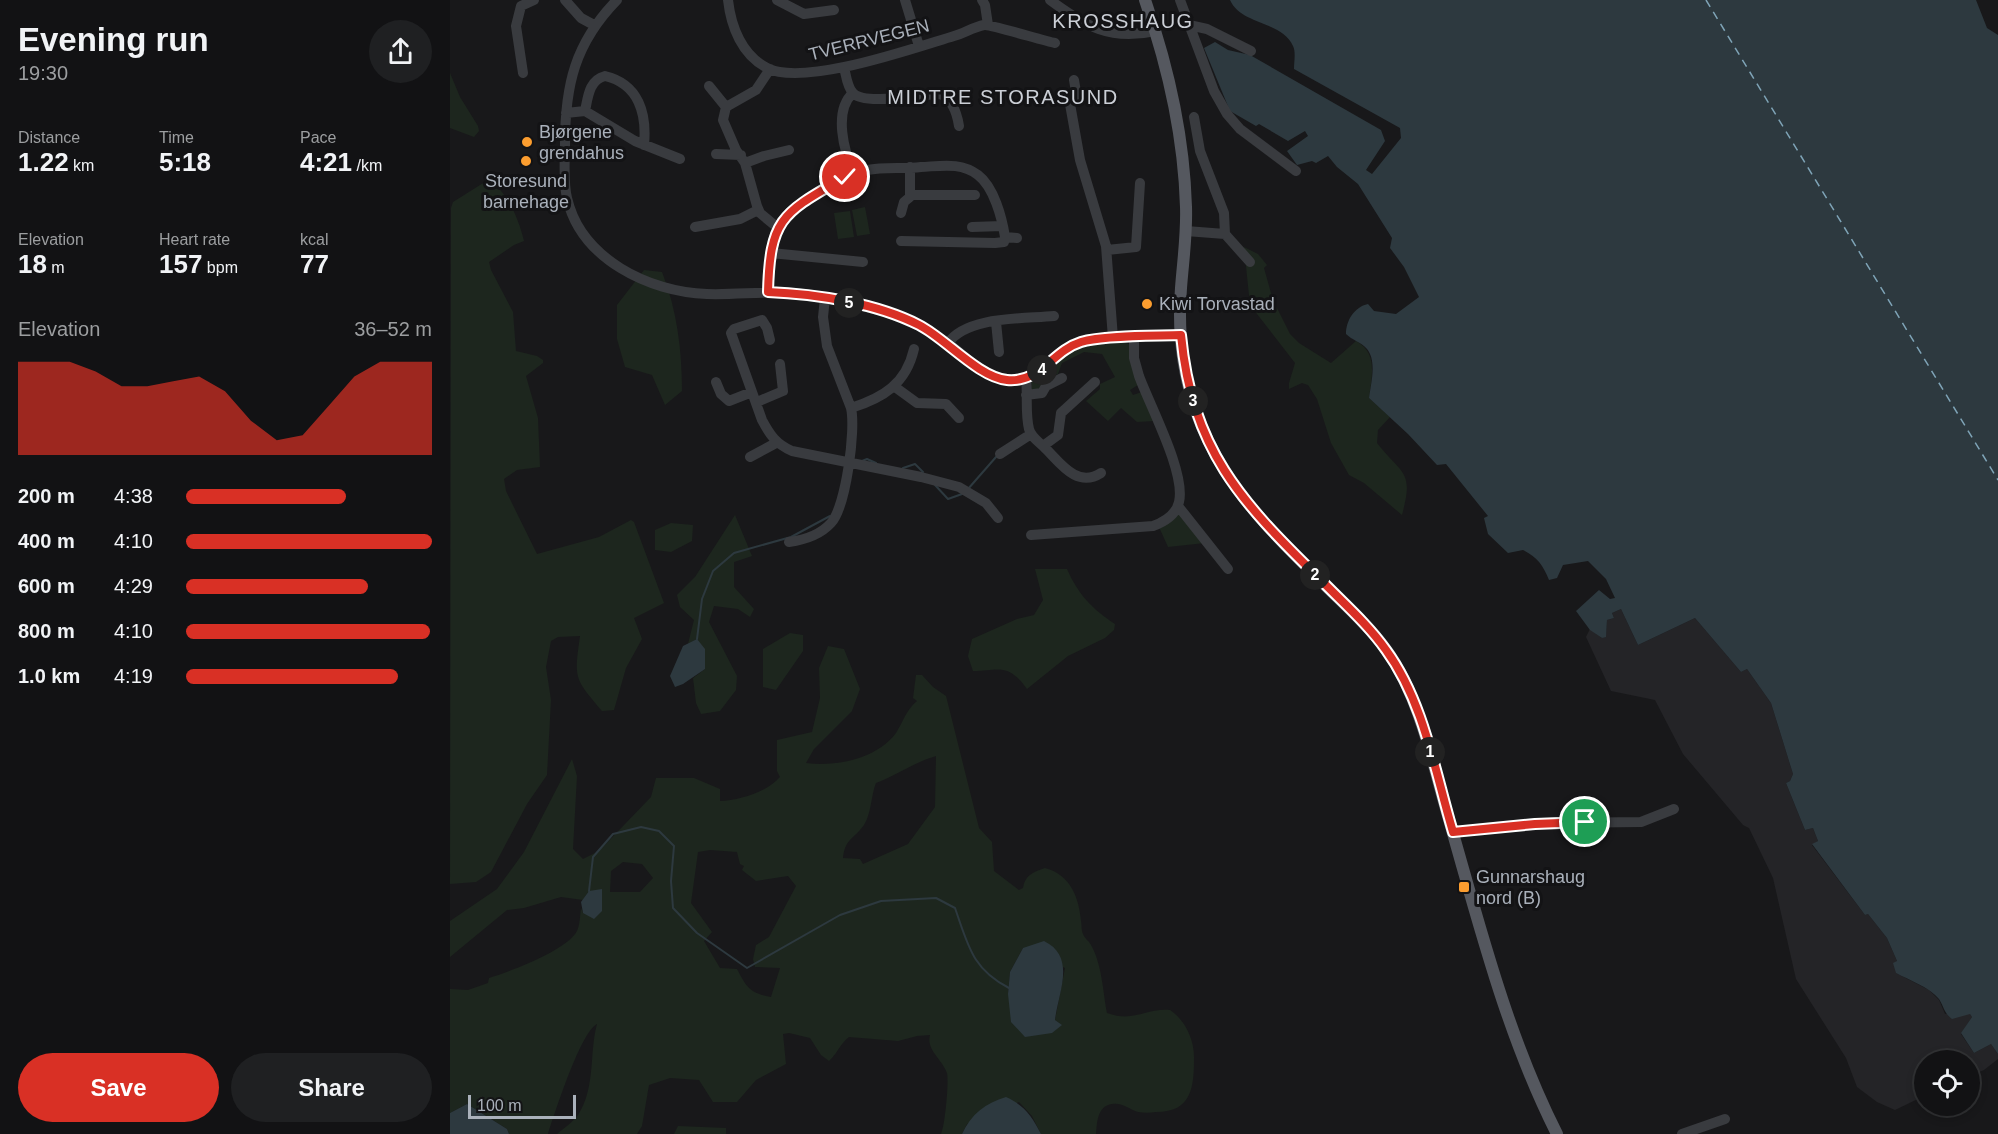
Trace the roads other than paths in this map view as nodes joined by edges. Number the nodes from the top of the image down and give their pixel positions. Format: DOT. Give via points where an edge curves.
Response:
graph roads {
  1 [pos="534,0"];
  2 [pos="565,0"];
  3 [pos="617,0"];
  4 [pos="728,0"];
  5 [pos="777,0"];
  6 [pos="905,0"];
  7 [pos="982,0"];
  8 [pos="1050,0"];
  9 [pos="1145,0"];
  10 [pos="1180,0"];
  11 [pos="834,10"];
  12 [pos="594,25"];
  13 [pos="988,25"];
  14 [pos="1189,25"];
  15 [pos="1155,31"];
  16 [pos="1055,43"];
  17 [pos="919,46"];
  18 [pos="1251,51"];
  19 [pos="844,67"];
  20 [pos="770,69"];
  21 [pos="523,73"];
  22 [pos="1074,80"];
  23 [pos="709,86"];
  24 [pos="853,93"];
  25 [pos="726,107"];
  26 [pos="585,111"];
  27 [pos="566,113"];
  28 [pos="1194,117"];
  29 [pos="959,126"];
  30 [pos="644,145"];
  31 [pos="789,150"];
  32 [pos="716,154"];
  33 [pos="680,159"];
  34 [pos="743,159"];
  35 [pos="910,167"];
  36 [pos="1296,171"];
  37 [pos="854,173"];
  38 [pos="1140,183"];
  39 [pos="910,195"];
  40 [pos="975,195"];
  41 [pos="758,210"];
  42 [pos="901,213"];
  43 [pos="972,227"];
  44 [pos="695,228"];
  45 [pos="778,228"];
  46 [pos="1003,231"];
  47 [pos="1186,231"];
  48 [pos="1225,234"];
  49 [pos="1017,238"];
  50 [pos="901,241"];
  51 [pos="1107,250"];
  52 [pos="771,253"];
  53 [pos="863,262"];
  54 [pos="1250,262"];
  55 [pos="768,292"];
  56 [pos="825,298"];
  57 [pos="1054,316"];
  58 [pos="996,322"];
  59 [pos="1181,335"];
  60 [pos="1113,338"];
  61 [pos="1134,338"];
  62 [pos="770,340"];
  63 [pos="948,343"];
  64 [pos="914,349"];
  65 [pos="999,352"];
  66 [pos="780,364"];
  67 [pos="1026,378"];
  68 [pos="1062,378"];
  69 [pos="1095,381"];
  70 [pos="716,382"];
  71 [pos="895,387"];
  72 [pos="1026,395"];
  73 [pos="754,397"];
  74 [pos="851,408"];
  75 [pos="959,418"];
  76 [pos="1030,434"];
  77 [pos="776,443"];
  78 [pos="1043,446"];
  79 [pos="1000,453"];
  80 [pos="750,457"];
  81 [pos="849,463"];
  82 [pos="1101,473"];
  83 [pos="1178,506"];
  84 [pos="998,518"];
  85 [pos="1031,535"];
  86 [pos="789,542"];
  87 [pos="1228,569"];
  88 [pos="1674,809"];
  89 [pos="1453,832"];
  90 [pos="1725,1119"];
  91 [pos="1557,1134"];
  92 [pos="1683,1134"];
  1 -- 21 [label="street" via="521,6 516,26"];
  2 -- 12 [label="street" via="580,18"];
  3 -- 12 [label="street"];
  4 -- 20 [label="street" via="730,20 742,45"];
  5 -- 11 [label="street" via="804,14"];
  6 -- 17 [label="street"];
  7 -- 13 [label="street"];
  8 -- 15 [label="street" via="1092,27 1110,33"];
  9 -- 15 [label="main road"];
  10 -- 14 [label="street"];
  12 -- 27 [label="street" via="572,73"];
  13 -- 16 [label="street"];
  13 -- 17 [label="street, TVERRVEGEN"];
  14 -- 18 [label="street" via="1207,29"];
  14 -- 36 [label="street" via="1214,91 1232,121"];
  15 -- 47 [label="main road" via="1180,143"];
  17 -- 19 [label="street, TVERRVEGEN"];
  19 -- 20 [label="street, TVERRVEGEN" via="796,74"];
  19 -- 24 [label="street"];
  20 -- 25 [label="street" via="756,90"];
  22 -- 51 [label="street" via="1077,98 1070,104 1076,142"];
  23 -- 25 [label="street"];
  24 -- 29 [label="street" via="865,99 940,94 952,106"];
  24 -- 37 [label="street" via="844,104 842,125"];
  25 -- 34 [label="street" via="723,120"];
  26 -- 27 [label="street"];
  26 -- 30 [label="street"];
  26 -- 30 [label="street" via="596,79 605,76 620,82 641,105"];
  27 -- 55 [label="street" via="568,199 578,226 599,251 642,279 678,291"];
  28 -- 48 [label="street" via="1200,151 1224,213"];
  30 -- 33 [label="street"];
  31 -- 34 [label="street"];
  32 -- 34 [label="street"];
  34 -- 41 [label="street"];
  35 -- 37 [label="street"];
  35 -- 39 [label="street"];
  35 -- 46 [label="street" via="956,166 977,174 992,195"];
  37 -- 45 [label="street" via="800,204"];
  38 -- 51 [label="street" via="1136,247"];
  39 -- 40 [label="street"];
  39 -- 42 [label="street"];
  41 -- 44 [label="street" via="740,219"];
  41 -- 45 [label="street"];
  43 -- 46 [label="street"];
  45 -- 52 [label="street"];
  46 -- 49 [label="street"];
  46 -- 50 [label="street" via="1004,242 995,243"];
  47 -- 48 [label="street"];
  47 -- 59 [label="main road"];
  48 -- 54 [label="street"];
  51 -- 60 [label="street"];
  52 -- 53 [label="street"];
  52 -- 55 [label="street"];
  55 -- 56 [label="street"];
  56 -- 63 [label="street" via="897,315"];
  56 -- 74 [label="street" via="827,346"];
  57 -- 58 [label="street"];
  58 -- 63 [label="street" via="966,327"];
  58 -- 65 [label="street"];
  59 -- 61 [label="street"];
  59 -- 89 [label="main road" via="1195,407 1211,447 1232,483 1270,531 1375,636 1399,670 1420,718"];
  60 -- 61 [label="street"];
  60 -- 67 [label="street" via="1072,345 1043,370"];
  61 -- 83 [label="street" via="1139,376 1180,483"];
  62 -- 73 [label="street" via="762,320 731,331"];
  63 -- 67 [label="street" via="994,376 1006,380"];
  64 -- 71 [label="street" via="911,363"];
  66 -- 73 [label="street" via="783,391"];
  67 -- 72 [label="street"];
  68 -- 72 [label="street" via="1046,386 1042,393"];
  69 -- 78 [label="street" via="1061,413 1058,435"];
  70 -- 73 [label="street" via="729,401"];
  71 -- 74 [label="street"];
  71 -- 75 [label="street" via="917,402 946,404"];
  72 -- 76 [label="street"];
  73 -- 77 [label="street"];
  74 -- 81 [label="street" via="854,429"];
  76 -- 78 [label="street"];
  76 -- 79 [label="street"];
  77 -- 80 [label="street"];
  77 -- 81 [label="street" via="792,451"];
  78 -- 82 [label="street" via="1077,476"];
  81 -- 84 [label="street" via="959,487 986,503"];
  81 -- 86 [label="street" via="839,507 831,523 820,532"];
  83 -- 85 [label="street" via="1170,517 1153,526"];
  83 -- 87 [label="street"];
  88 -- 89 [label="street" via="1641,822 1554,823"];
  89 -- 91 [label="main road" via="1509,1022"];
  90 -- 92 [label="street"];
}
